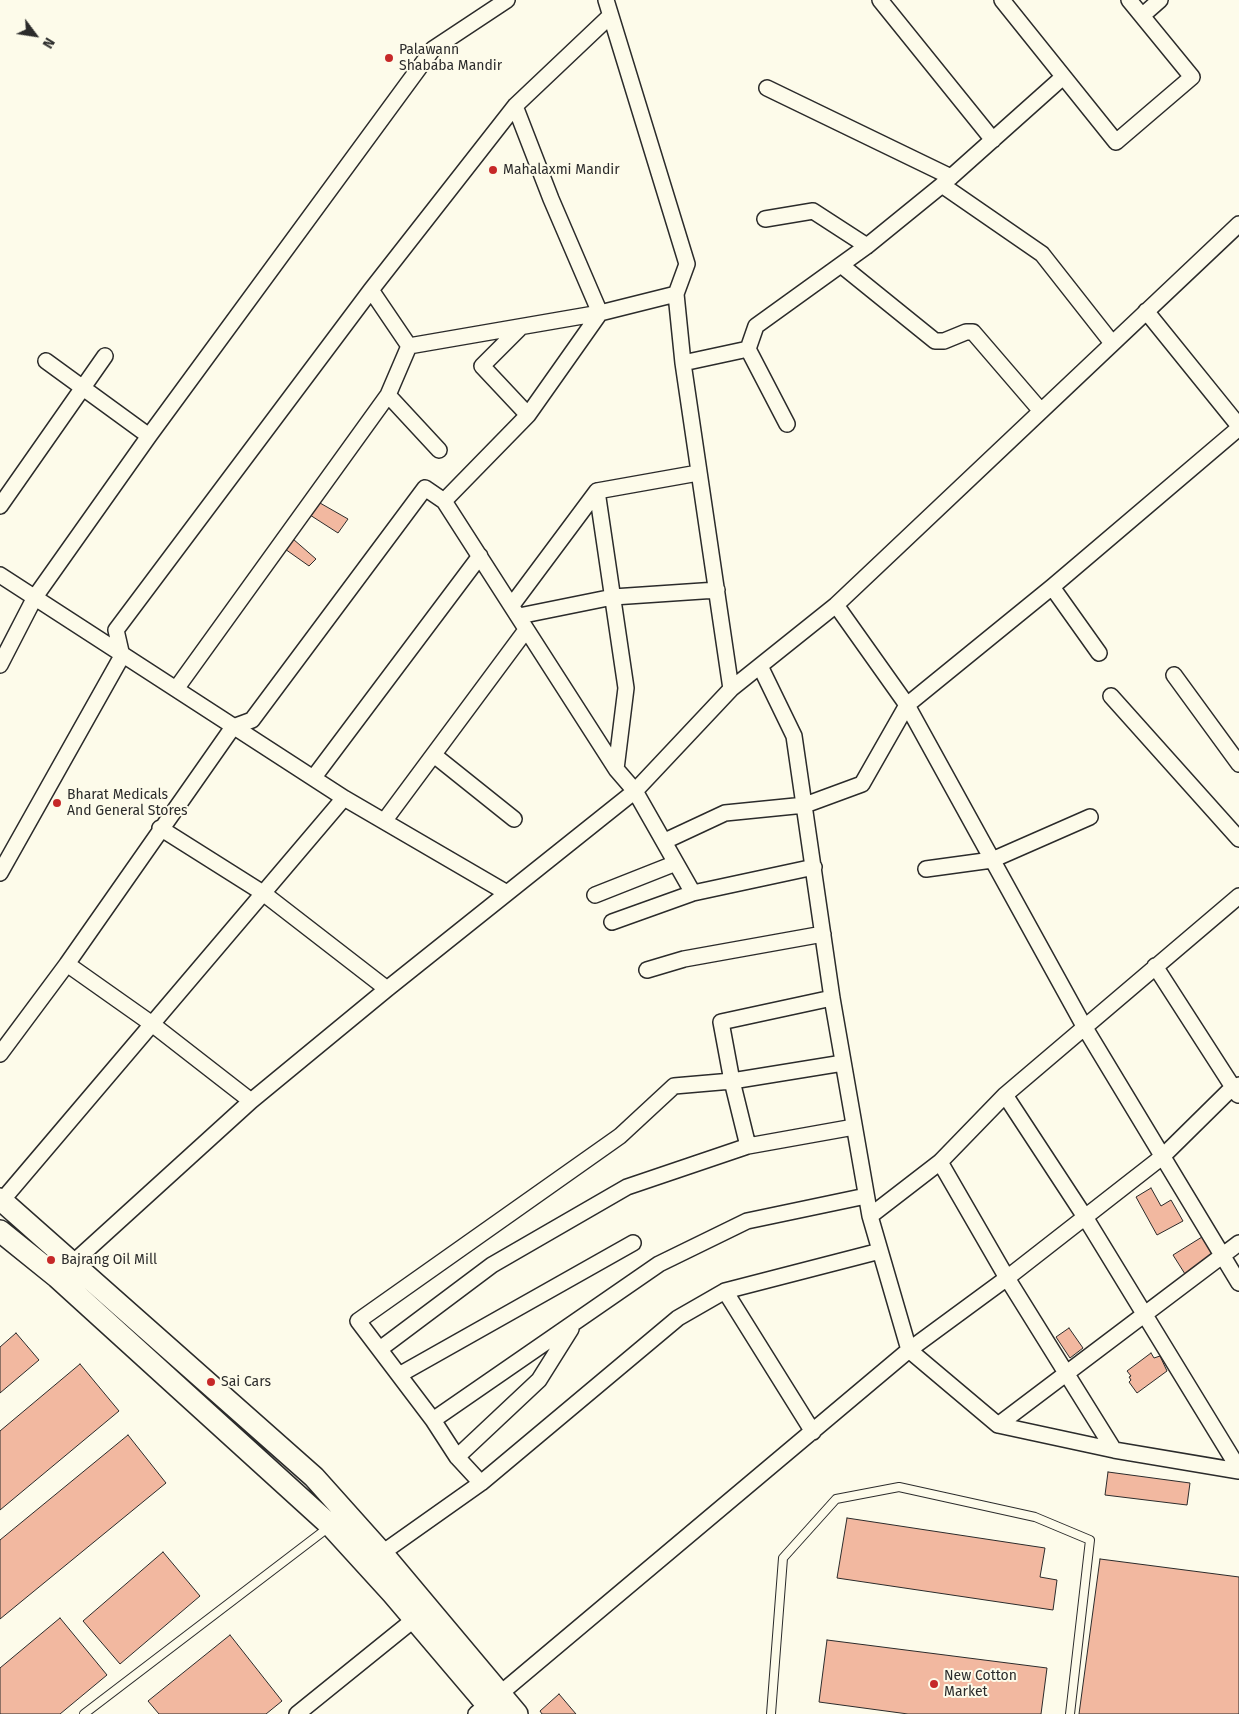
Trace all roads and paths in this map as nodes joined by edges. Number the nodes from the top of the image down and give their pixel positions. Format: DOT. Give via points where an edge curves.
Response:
graph roads {
  1 [pos="507,0"];
  2 [pos="606,0"];
  3 [pos="880,0"];
  4 [pos="1002,0"];
  5 [pos="1129,0"];
  6 [pos="1160,0"];
  7 [pos="1143,15"];
  8 [pos="610,16"];
  9 [pos="1063,77"];
  10 [pos="767,88"];
  11 [pos="516,106"];
  12 [pos="993,140"];
  13 [pos="946,181"];
  14 [pos="765,219"];
  15 [pos="1239,224"];
  16 [pos="867,246"];
  17 [pos="841,265"];
  18 [pos="371,290"];
  19 [pos="676,294"];
  20 [pos="1146,311"];
  21 [pos="600,313"];
  22 [pos="520,328"];
  23 [pos="1112,343"];
  24 [pos="409,346"];
  25 [pos="748,349"];
  26 [pos="105,356"];
  27 [pos="46,361"];
  28 [pos="683,363"];
  29 [pos="83,388"];
  30 [pos="388,396"];
  31 [pos="1041,411"];
  32 [pos="528,415"];
  33 [pos="787,424"];
  34 [pos="1239,427"];
  35 [pos="149,436"];
  36 [pos="439,450"];
  37 [pos="698,473"];
  38 [pos="597,491"];
  39 [pos="444,501"];
  40 [pos="0,506"];
  41 [pos="480,556"];
  42 [pos="0,576"];
  43 [pos="1052,587"];
  44 [pos="717,590"];
  45 [pos="35,597"];
  46 [pos="613,597"];
  47 [pos="836,606"];
  48 [pos="519,617"];
  49 [pos="1099,653"];
  50 [pos="122,656"];
  51 [pos="0,665"];
  52 [pos="760,666"];
  53 [pos="1174,674"];
  54 [pos="176,689"];
  55 [pos="731,689"];
  56 [pos="1112,696"];
  57 [pos="907,705"];
  58 [pos="233,727"];
  59 [pos="434,755"];
  60 [pos="1239,764"];
  61 [pos="616,769"];
  62 [pos="314,777"];
  63 [pos="635,792"];
  64 [pos="344,798"];
  65 [pos="805,804"];
  66 [pos="1090,817"];
  67 [pos="514,819"];
  68 [pos="385,820"];
  69 [pos="160,828"];
  70 [pos="1239,839"];
  71 [pos="665,841"];
  72 [pos="992,860"];
  73 [pos="676,864"];
  74 [pos="814,867"];
  75 [pos="926,869"];
  76 [pos="0,873"];
  77 [pos="262,893"];
  78 [pos="507,893"];
  79 [pos="693,893"];
  80 [pos="595,895"];
  81 [pos="1238,900"];
  82 [pos="612,922"];
  83 [pos="823,934"];
  84 [pos="67,964"];
  85 [pos="1156,966"];
  86 [pos="647,970"];
  87 [pos="387,989"];
  88 [pos="832,998"];
  89 [pos="152,1024"];
  90 [pos="1084,1028"];
  91 [pos="0,1054"];
  92 [pos="843,1063"];
  93 [pos="732,1081"];
  94 [pos="1237,1090"];
  95 [pos="1005,1095"];
  96 [pos="251,1102"];
  97 [pos="854,1127"];
  98 [pos="748,1146"];
  99 [pos="1162,1157"];
  100 [pos="940,1162"];
  101 [pos="866,1196"];
  102 [pos="1,1201"];
  103 [pos="870,1216"];
  104 [pos="1085,1217"];
  105 [pos="0,1231"];
  106 [pos="633,1243"];
  107 [pos="1239,1243"];
  108 [pos="880,1251"];
  109 [pos="1223,1257"];
  110 [pos="74,1263"];
  111 [pos="57,1277"];
  112 [pos="1007,1278"];
  113 [pos="1239,1283"];
  114 [pos="725,1291"];
  115 [pos="1144,1316"];
  116 [pos="574,1323"];
  117 [pos="380,1349"];
  118 [pos="909,1350"];
  119 [pos="400,1375"];
  120 [pos="1066,1375"];
  121 [pos="433,1420"];
  122 [pos="998,1425"];
  123 [pos="813,1432"];
  124 [pos="1114,1450"];
  125 [pos="457,1457"];
  126 [pos="1239,1470"];
  127 [pos="481,1483"];
  128 [pos="338,1519"];
  129 [pos="375,1559"];
  130 [pos="422,1614"];
  131 [pos="490,1707"];
  132 [pos="84,1714"];
  133 [pos="297,1714"];
  134 [pos="517,1714"];
  135 [pos="771,1714"];
  136 [pos="1070,1714"];
  1 -- 35 [label="street" via="433,49"];
  2 -- 8 [label="street"];
  3 -- 12 [label="street"];
  4 -- 9 [label="street"];
  5 -- 7 [label="street"];
  6 -- 7 [label="street"];
  7 -- 9 [label="street" via="1192,76 1116,142"];
  8 -- 11 [label="street"];
  8 -- 19 [label="street" via="687,264"];
  9 -- 12 [label="street"];
  10 -- 13 [label="street"];
  11 -- 18 [label="street"];
  11 -- 21 [label="street" via="551,199"];
  12 -- 13 [label="street"];
  13 -- 16 [label="street"];
  13 -- 23 [label="street" via="1042,254"];
  14 -- 16 [label="street" via="813,211"];
  15 -- 20 [label="street"];
  16 -- 17 [label="street"];
  17 -- 25 [label="street" via="756,326"];
  17 -- 31 [label="street" via="936,340 944,342 973,332"];
  18 -- 24 [label="street"];
  18 -- 50 [label="street" via="116,630"];
  19 -- 21 [label="street"];
  19 -- 28 [label="street"];
  20 -- 23 [label="street"];
  20 -- 34 [label="street"];
  21 -- 22 [label="street"];
  21 -- 32 [label="street"];
  22 -- 24 [label="street"];
  22 -- 32 [label="street" via="482,366"];
  23 -- 31 [label="street"];
  24 -- 30 [label="street"];
  25 -- 28 [label="street"];
  25 -- 33 [label="street"];
  26 -- 29 [label="street"];
  27 -- 29 [label="street"];
  28 -- 37 [label="street"];
  29 -- 35 [label="street"];
  29 -- 40 [label="street"];
  30 -- 36 [label="street"];
  30 -- 54 [label="street"];
  31 -- 47 [label="street"];
  32 -- 39 [label="street"];
  34 -- 43 [label="street"];
  35 -- 45 [label="street"];
  37 -- 38 [label="street"];
  37 -- 44 [label="street"];
  38 -- 46 [label="street"];
  38 -- 48 [label="street"];
  39 -- 41 [label="street"];
  39 -- 58 [label="street" via="426,488 252,720"];
  41 -- 48 [label="street"];
  41 -- 62 [label="street"];
  42 -- 45 [label="street"];
  43 -- 49 [label="street"];
  43 -- 57 [label="street"];
  44 -- 46 [label="street"];
  44 -- 55 [label="street"];
  45 -- 50 [label="street"];
  45 -- 51 [label="street"];
  46 -- 48 [label="street"];
  46 -- 61 [label="street" via="626,688"];
  47 -- 52 [label="street"];
  47 -- 57 [label="street"];
  48 -- 59 [label="street"];
  48 -- 61 [label="street"];
  50 -- 54 [label="street"];
  50 -- 76 [label="street"];
  52 -- 55 [label="street"];
  52 -- 65 [label="street" via="794,736"];
  53 -- 60 [label="street"];
  54 -- 58 [label="street"];
  55 -- 63 [label="street"];
  56 -- 70 [label="street"];
  57 -- 65 [label="street" via="862,784"];
  57 -- 72 [label="street"];
  58 -- 62 [label="street"];
  58 -- 69 [label="street"];
  59 -- 67 [label="street"];
  59 -- 68 [label="street"];
  61 -- 63 [label="street"];
  62 -- 64 [label="street"];
  63 -- 71 [label="street"];
  63 -- 78 [label="street"];
  64 -- 68 [label="street"];
  64 -- 77 [label="street"];
  65 -- 71 [label="street" via="725,813"];
  65 -- 74 [label="street"];
  66 -- 72 [label="street"];
  68 -- 78 [label="street"];
  69 -- 77 [label="street"];
  69 -- 84 [label="street"];
  71 -- 73 [label="street"];
  72 -- 75 [label="street"];
  72 -- 90 [label="street"];
  73 -- 79 [label="street"];
  73 -- 80 [label="street"];
  74 -- 79 [label="street"];
  74 -- 83 [label="street"];
  77 -- 87 [label="street"];
  77 -- 89 [label="street"];
  78 -- 87 [label="street"];
  79 -- 82 [label="street"];
  81 -- 85 [label="street"];
  83 -- 86 [label="street" via="684,959"];
  83 -- 88 [label="street"];
  84 -- 89 [label="street"];
  84 -- 91 [label="street"];
  85 -- 90 [label="street"];
  85 -- 94 [label="street"];
  87 -- 96 [label="street"];
  88 -- 92 [label="street"];
  88 -- 93 [label="street" via="721,1022"];
  89 -- 96 [label="street"];
  89 -- 102 [label="street"];
  90 -- 95 [label="street"];
  90 -- 99 [label="street"];
  92 -- 93 [label="street"];
  92 -- 97 [label="street"];
  93 -- 98 [label="street"];
  93 -- 117 [label="street" via="674,1086 620,1136 358,1321"];
  94 -- 99 [label="street"];
  95 -- 100 [label="street"];
  95 -- 104 [label="street"];
  96 -- 110 [label="street"];
  97 -- 98 [label="street"];
  97 -- 101 [label="street"];
  98 -- 117 [label="street" via="627,1187 492,1265"];
  99 -- 104 [label="street"];
  99 -- 109 [label="street"];
  100 -- 103 [label="street"];
  100 -- 112 [label="street"];
  101 -- 103 [label="street"];
  101 -- 116 [label="street" via="747,1221 660,1264"];
  102 -- 110 [label="street"];
  103 -- 108 [label="street"];
  104 -- 112 [label="street"];
  104 -- 115 [label="street"];
  105 -- 111 [label="street"];
  106 -- 119 [label="street"];
  107 -- 109 [label="street"];
  108 -- 114 [label="street"];
  108 -- 118 [label="street"];
  109 -- 113 [label="street"];
  109 -- 115 [label="street"];
  110 -- 111 [label="street"];
  110 -- 128 [label="street" via="292,1456"];
  111 -- 128 [label="street"];
  112 -- 118 [label="street"];
  112 -- 120 [label="street"];
  114 -- 123 [label="street"];
  114 -- 127 [label="street" via="678,1318"];
  115 -- 120 [label="street"];
  115 -- 126 [label="street"];
  116 -- 121 [label="street"];
  116 -- 125 [label="street" via="539,1380"];
  117 -- 119 [label="street"];
  118 -- 122 [label="street"];
  118 -- 123 [label="street"];
  119 -- 121 [label="street"];
  120 -- 122 [label="street"];
  120 -- 124 [label="street"];
  121 -- 125 [label="street"];
  122 -- 124 [label="street"];
  123 -- 131 [label="street"];
  124 -- 126 [label="street"];
  125 -- 127 [label="street"];
  127 -- 129 [label="street"];
  128 -- 129 [label="street"];
  128 -- 132 [label="lane"];
  129 -- 130 [label="street"];
  130 -- 131 [label="street"];
  130 -- 133 [label="street"];
  131 -- 134 [label="street"];
  135 -- 136 [label="lane" via="783,1558 836,1499 899,1487 1034,1517 1090,1540"];
}
